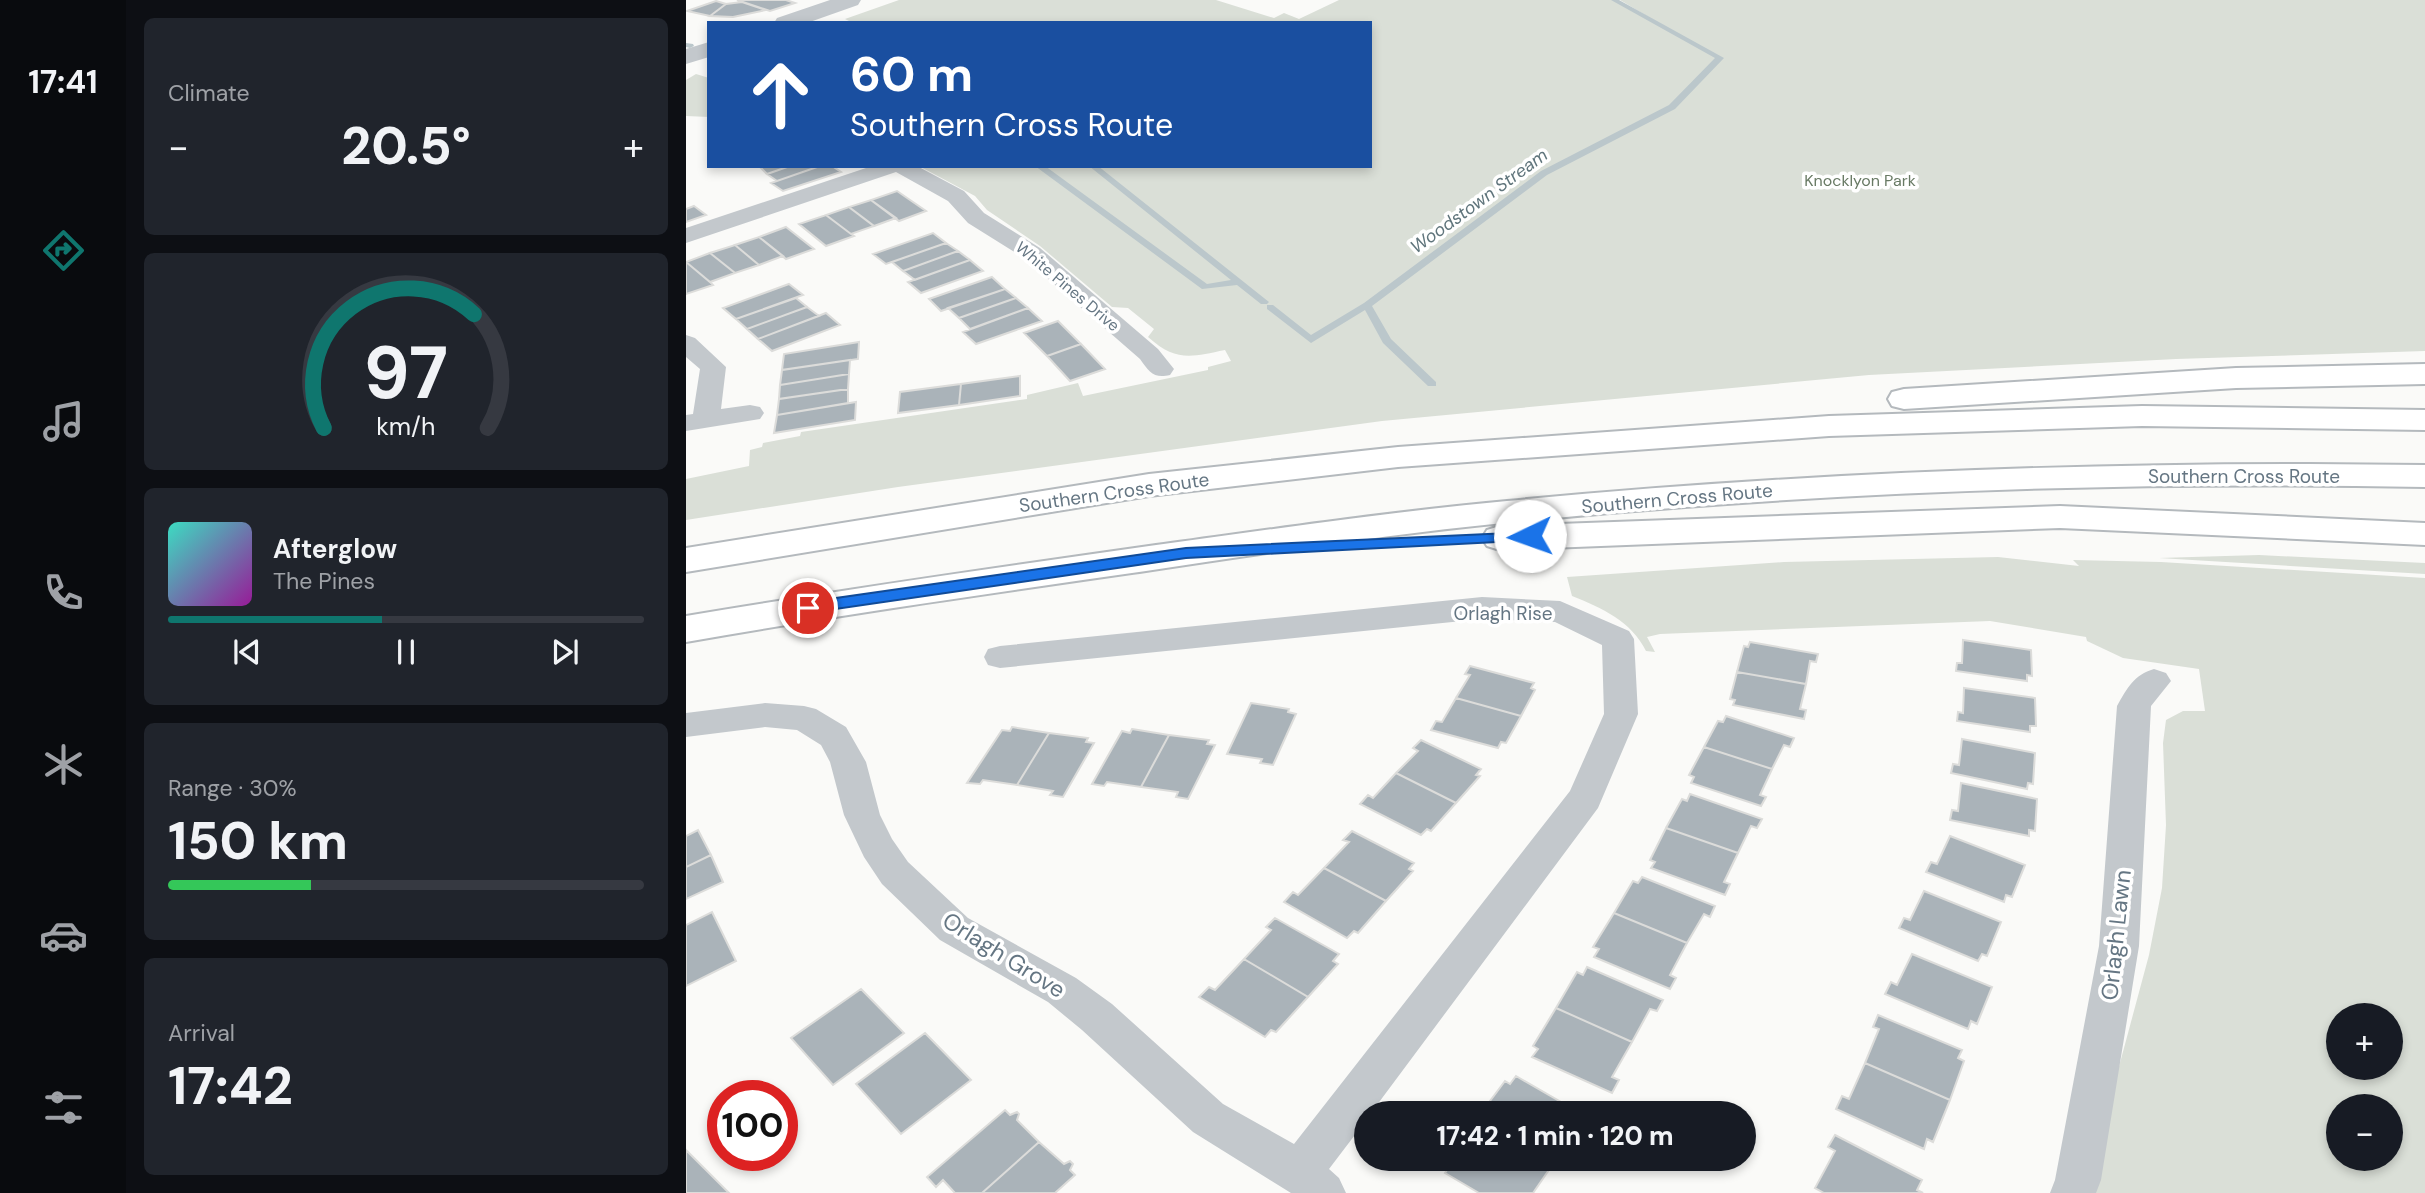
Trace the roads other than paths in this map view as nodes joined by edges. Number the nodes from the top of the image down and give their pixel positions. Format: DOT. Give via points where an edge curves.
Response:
graph roads {
  1 [pos="850,0"];
  2 [pos="791,21"];
  3 [pos="707,50"];
  4 [pos="686,57"];
  5 [pos="888,168"];
  6 [pos="904,168"];
  7 [pos="686,236"];
  8 [pos="686,343"];
  9 [pos="1161,369"];
  10 [pos="2425,374"];
  11 [pos="750,413"];
  12 [pos="2425,420"];
  13 [pos="696,421"];
  14 [pos="1398,457"];
  15 [pos="2425,475"];
  16 [pos="2425,534"];
  17 [pos="1186,553"];
  18 [pos="686,561"];
  19 [pos="686,629"];
  20 [pos="1000,657"];
  21 [pos="2154,681"];
  22 [pos="686,725"];
  23 [pos="1311,1183"];
  24 [pos="2073,1193"];
  1 -- 2 [label="street"];
  3 -- 4 [label="street"];
  5 -- 7 [label="street"];
  6 -- 9 [label="street, White Pines Drive" via="956,196 976,218 1032,253"];
  8 -- 13 [label="street" via="713,367"];
  10 -- 14 [label="highway" via="2236,378 1857,402"];
  11 -- 13 [label="street"];
  12 -- 14 [label="highway, Southern Cross Route" via="2142,416 1842,426"];
  14 -- 18 [label="highway, Southern Cross Route" via="1149,485"];
  15 -- 17 [label="highway, Southern Cross Route" via="2081,476 1820,487 1502,512"];
  16 -- 17 [label="highway" via="2060,517 1650,530"];
  17 -- 19 [label="highway, Southern Cross Route" via="833,603"];
  20 -- 23 [label="street, Orlagh Rise" via="1482,608 1560,612 1618,639 1621,714 1585,798"];
  21 -- 24 [label="street, Orlagh Lawn" via="2134,706 2119,946"];
  22 -- 23 [label="street, Orlagh Grove" via="765,715 804,718 834,736 848,762 862,815 877,848 895,873 954,929 1062,990 1208,1118"];
}
